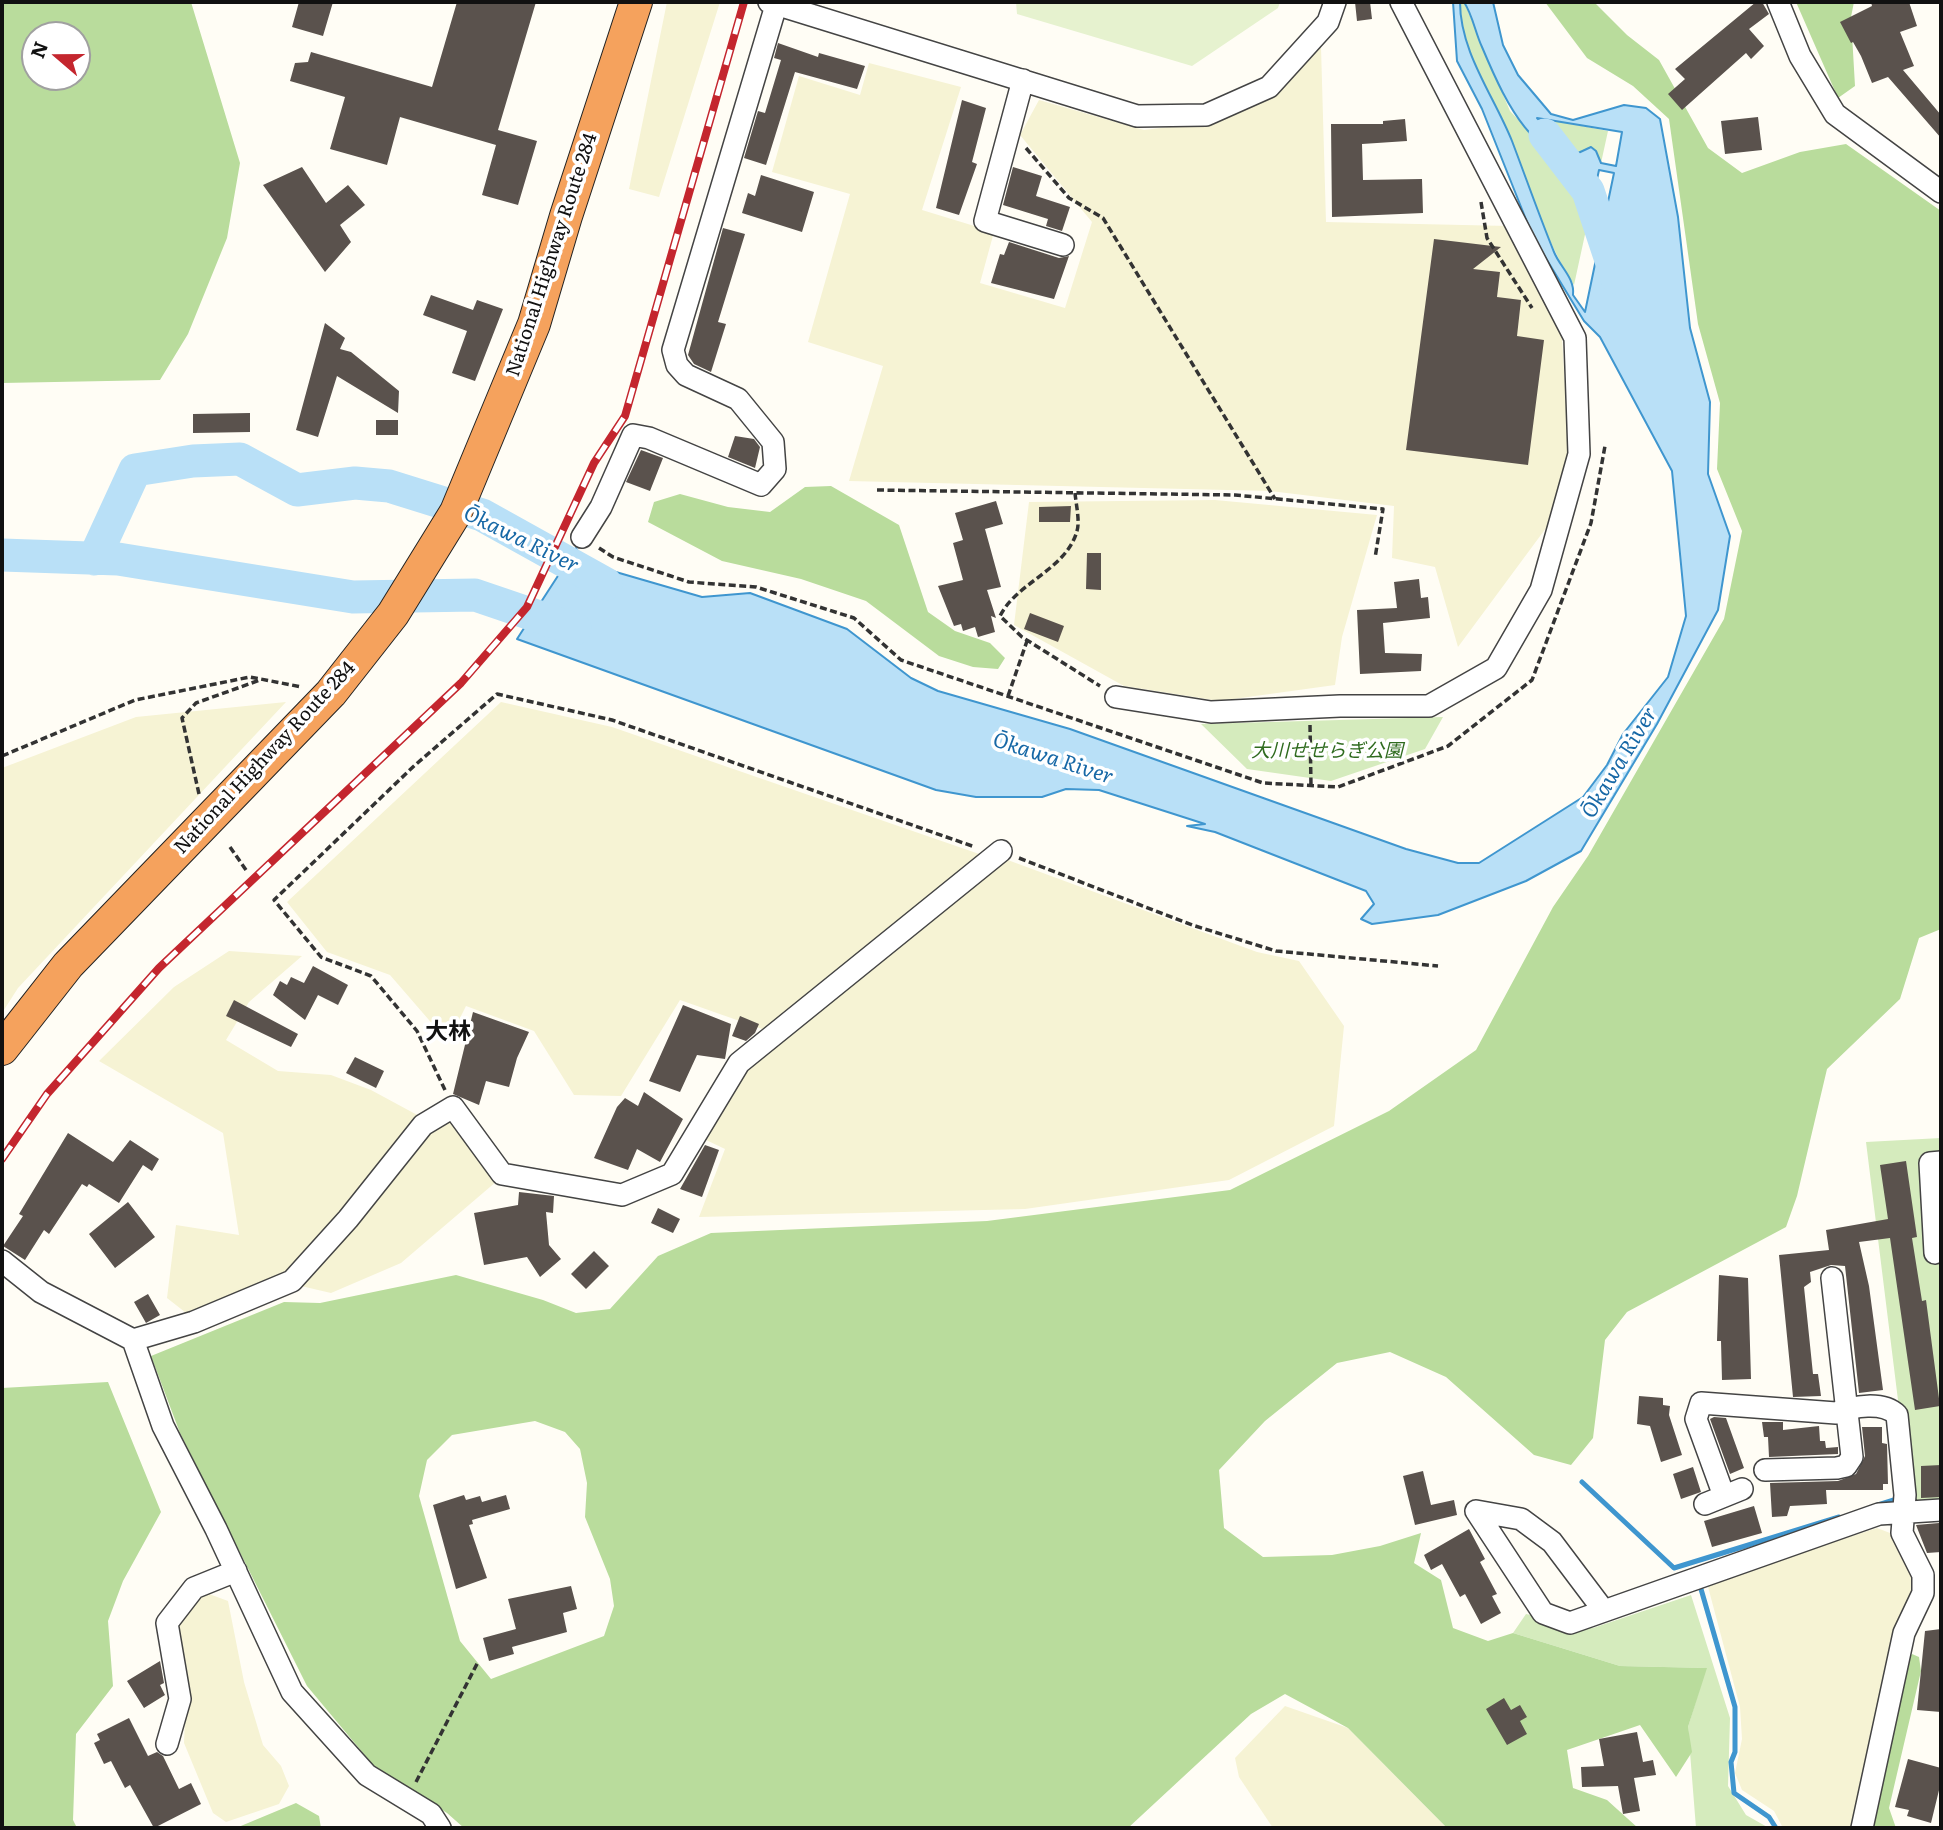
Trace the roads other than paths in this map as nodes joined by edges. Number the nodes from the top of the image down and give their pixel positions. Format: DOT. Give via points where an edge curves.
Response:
graph roads {
  1 [pos="636,2"];
  2 [pos="1335,2"];
  3 [pos="1401,2"];
  4 [pos="1778,2"];
  5 [pos="774,3"];
  6 [pos="1023,80"];
  7 [pos="1941,192"];
  8 [pos="1063,244"];
  9 [pos="582,537"];
  10 [pos="1116,697"];
  11 [pos="999,853"];
  12 [pos="2,1049"];
  13 [pos="1941,1162"];
  14 [pos="1935,1253"];
  15 [pos="2,1261"];
  16 [pos="1832,1278"];
  17 [pos="133,1340"];
  18 [pos="1847,1408"];
  19 [pos="1765,1471"];
  20 [pos="1724,1496"];
  21 [pos="1941,1510"];
  22 [pos="1902,1514"];
  23 [pos="236,1571"];
  24 [pos="1932,1589"];
  25 [pos="1604,1611"];
  26 [pos="167,1744"];
  27 [pos="440,1828"];
  28 [pos="1862,1828"];
  1 -- 12 [label="highway, National Highway Route 284" via="534,324 456,512 393,614 331,693 68,965"];
  2 -- 6 [label="street" via="1328,22 1269,87 1206,115 1137,116"];
  3 -- 10 [label="street" via="1575,338 1579,454 1541,590 1496,668 1429,706 1211,712"];
  4 -- 7 [label="street" via="1800,56 1835,114"];
  5 -- 6 [label="street"];
  5 -- 9 [label="street" via="673,350 686,375 738,400 773,442 775,469 761,485 633,435 601,507"];
  6 -- 8 [label="street" via="985,221"];
  11 -- 17 [label="street" via="739,1063 672,1174 622,1195 502,1174 453,1107 423,1125 292,1281 194,1322"];
  13 -- 14 [label="street" via="1930,1163"];
  15 -- 17 [label="street" via="41,1292"];
  16 -- 18 [label="street"];
  17 -- 23 [label="street" via="163,1426"];
  18 -- 19 [label="street" via="1852,1457 1846,1466"];
  18 -- 20 [label="street" via="1836,1413 1701,1403 1696,1419"];
  18 -- 22 [label="street" via="1883,1406 1897,1415 1905,1495"];
  21 -- 22 [label="street"];
  22 -- 24 [label="street" via="1902,1533"];
  22 -- 25 [label="street" via="1879,1514"];
  23 -- 26 [label="street" via="194,1588 167,1623 180,1699"];
  23 -- 27 [label="street" via="292,1692 367,1774 431,1814"];
  24 -- 28 [label="street" via="1904,1633"];
  25 -- 25 [label="street" via="1570,1623 1543,1613 1476,1511 1521,1520 1552,1542"];
}
